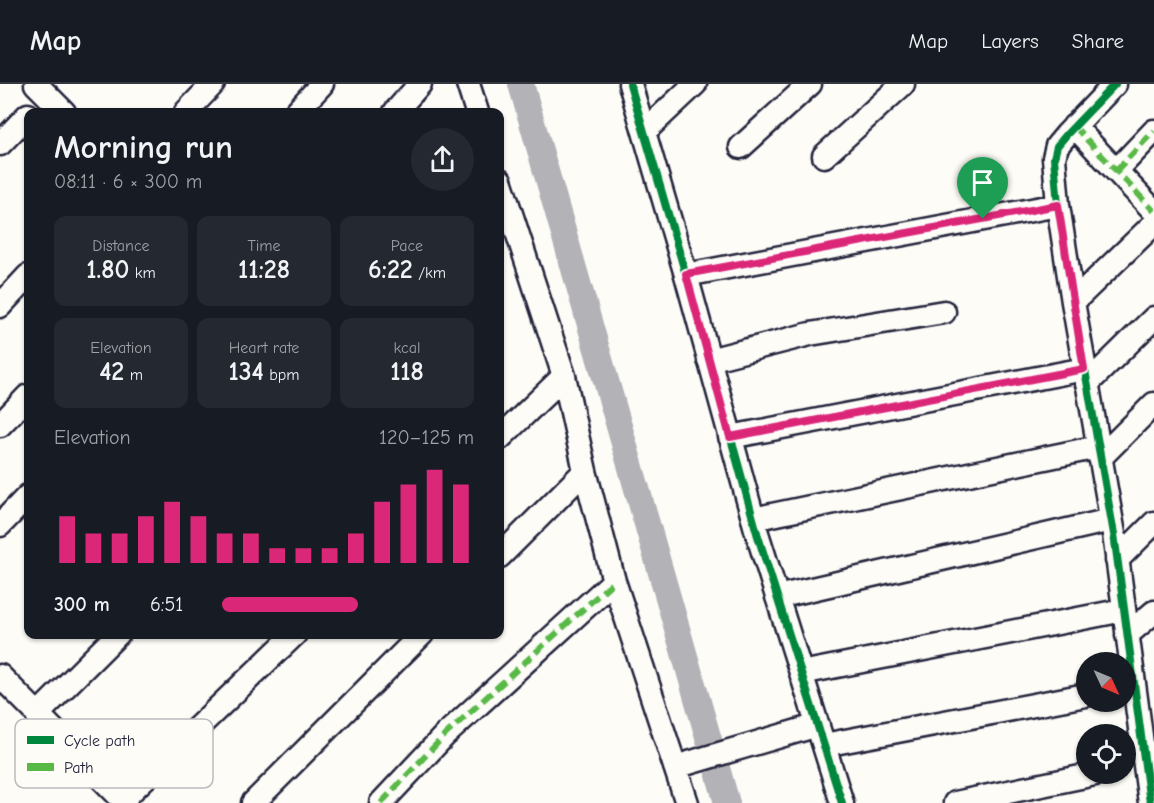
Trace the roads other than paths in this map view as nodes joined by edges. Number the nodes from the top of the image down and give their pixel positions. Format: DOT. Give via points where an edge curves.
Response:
graph roads {
  1 [pos="213,84"];
  2 [pos="322,84"];
  3 [pos="420,84"];
  4 [pos="468,84"];
  5 [pos="630,84"];
  6 [pos="695,84"];
  7 [pos="810,84"];
  8 [pos="903,84"];
  9 [pos="1115,84"];
  10 [pos="42,90"];
  11 [pos="33,108"];
  12 [pos="60,108"];
  13 [pos="190,108"];
  14 [pos="300,108"];
  15 [pos="399,108"];
  16 [pos="476,108"];
  17 [pos="24,120"];
  18 [pos="1074,126"];
  19 [pos="645,131"];
  20 [pos="1154,131"];
  21 [pos="0,144"];
  22 [pos="741,147"];
  23 [pos="824,156"];
  24 [pos="1116,171"];
  25 [pos="504,192"];
  26 [pos="1058,205"];
  27 [pos="1154,211"];
  28 [pos="1154,224"];
  29 [pos="686,274"];
  30 [pos="24,280"];
  31 [pos="1073,302"];
  32 [pos="0,306"];
  33 [pos="944,312"];
  34 [pos="1154,318"];
  35 [pos="709,360"];
  36 [pos="564,376"];
  37 [pos="1086,377"];
  38 [pos="24,400"];
  39 [pos="1154,404"];
  40 [pos="0,425"];
  41 [pos="504,434"];
  42 [pos="730,437"];
  43 [pos="1099,452"];
  44 [pos="585,471"];
  45 [pos="24,500"];
  46 [pos="753,519"];
  47 [pos="1111,520"];
  48 [pos="1154,523"];
  49 [pos="0,525"];
  50 [pos="504,552"];
  51 [pos="1117,560"];
  52 [pos="614,581"];
  53 [pos="777,597"];
  54 [pos="1124,610"];
  55 [pos="1154,612"];
  56 [pos="1127,635"];
  57 [pos="113,639"];
  58 [pos="290,639"];
  59 [pos="417,639"];
  60 [pos="1128,652"];
  61 [pos="801,673"];
  62 [pos="0,676"];
  63 [pos="1076,697"];
  64 [pos="1134,712"];
  65 [pos="37,715"];
  66 [pos="41,719"];
  67 [pos="208,719"];
  68 [pos="821,735"];
  69 [pos="1141,752"];
  70 [pos="675,767"];
  71 [pos="1076,778"];
  72 [pos="110,788"];
  73 [pos="138,788"];
  74 [pos="124,802"];
  75 [pos="253,803"];
  76 [pos="381,803"];
  77 [pos="687,803"];
  78 [pos="842,803"];
  79 [pos="955,803"];
  80 [pos="1150,803"];
  1 -- 13 [label="street"];
  2 -- 14 [label="street"];
  3 -- 15 [label="street"];
  4 -- 16 [label="street"];
  5 -- 19 [label="street"];
  6 -- 19 [label="street"];
  7 -- 22 [label="street"];
  8 -- 23 [label="street"];
  9 -- 18 [label="street"];
  10 -- 11 [label="street"];
  10 -- 12 [label="street"];
  17 -- 21 [label="street"];
  18 -- 24 [label="street"];
  18 -- 26 [label="street" via="1057,146 1054,158"];
  19 -- 29 [label="street"];
  20 -- 24 [label="street"];
  24 -- 27 [label="street"];
  25 -- 36 [label="street"];
  26 -- 29 [label="street"];
  26 -- 31 [label="street"];
  28 -- 31 [label="street"];
  29 -- 35 [label="street"];
  30 -- 32 [label="street"];
  31 -- 37 [label="street"];
  33 -- 35 [label="street" via="810,334"];
  34 -- 37 [label="street"];
  35 -- 42 [label="street"];
  36 -- 41 [label="street"];
  36 -- 44 [label="street"];
  37 -- 42 [label="street"];
  37 -- 43 [label="street"];
  38 -- 40 [label="street"];
  39 -- 43 [label="street"];
  42 -- 46 [label="street"];
  43 -- 46 [label="street"];
  43 -- 47 [label="street"];
  44 -- 50 [label="street"];
  44 -- 52 [label="street"];
  45 -- 49 [label="street"];
  46 -- 53 [label="street"];
  47 -- 51 [label="street"];
  47 -- 53 [label="street"];
  48 -- 51 [label="street"];
  51 -- 54 [label="street"];
  52 -- 70 [label="street"];
  52 -- 76 [label="street" via="445,735"];
  53 -- 61 [label="street"];
  54 -- 56 [label="street"];
  54 -- 61 [label="street"];
  55 -- 56 [label="street"];
  56 -- 60 [label="street"];
  57 -- 65 [label="street"];
  58 -- 67 [label="street"];
  59 -- 75 [label="street"];
  61 -- 68 [label="street"];
  62 -- 65 [label="street"];
  63 -- 68 [label="street"];
  64 -- 69 [label="street"];
  65 -- 66 [label="street"];
  68 -- 70 [label="street" via="786,735"];
  68 -- 78 [label="street"];
  69 -- 80 [label="street"];
  70 -- 77 [label="street"];
  71 -- 79 [label="street"];
  72 -- 74 [label="street"];
  73 -- 74 [label="street"];
}
